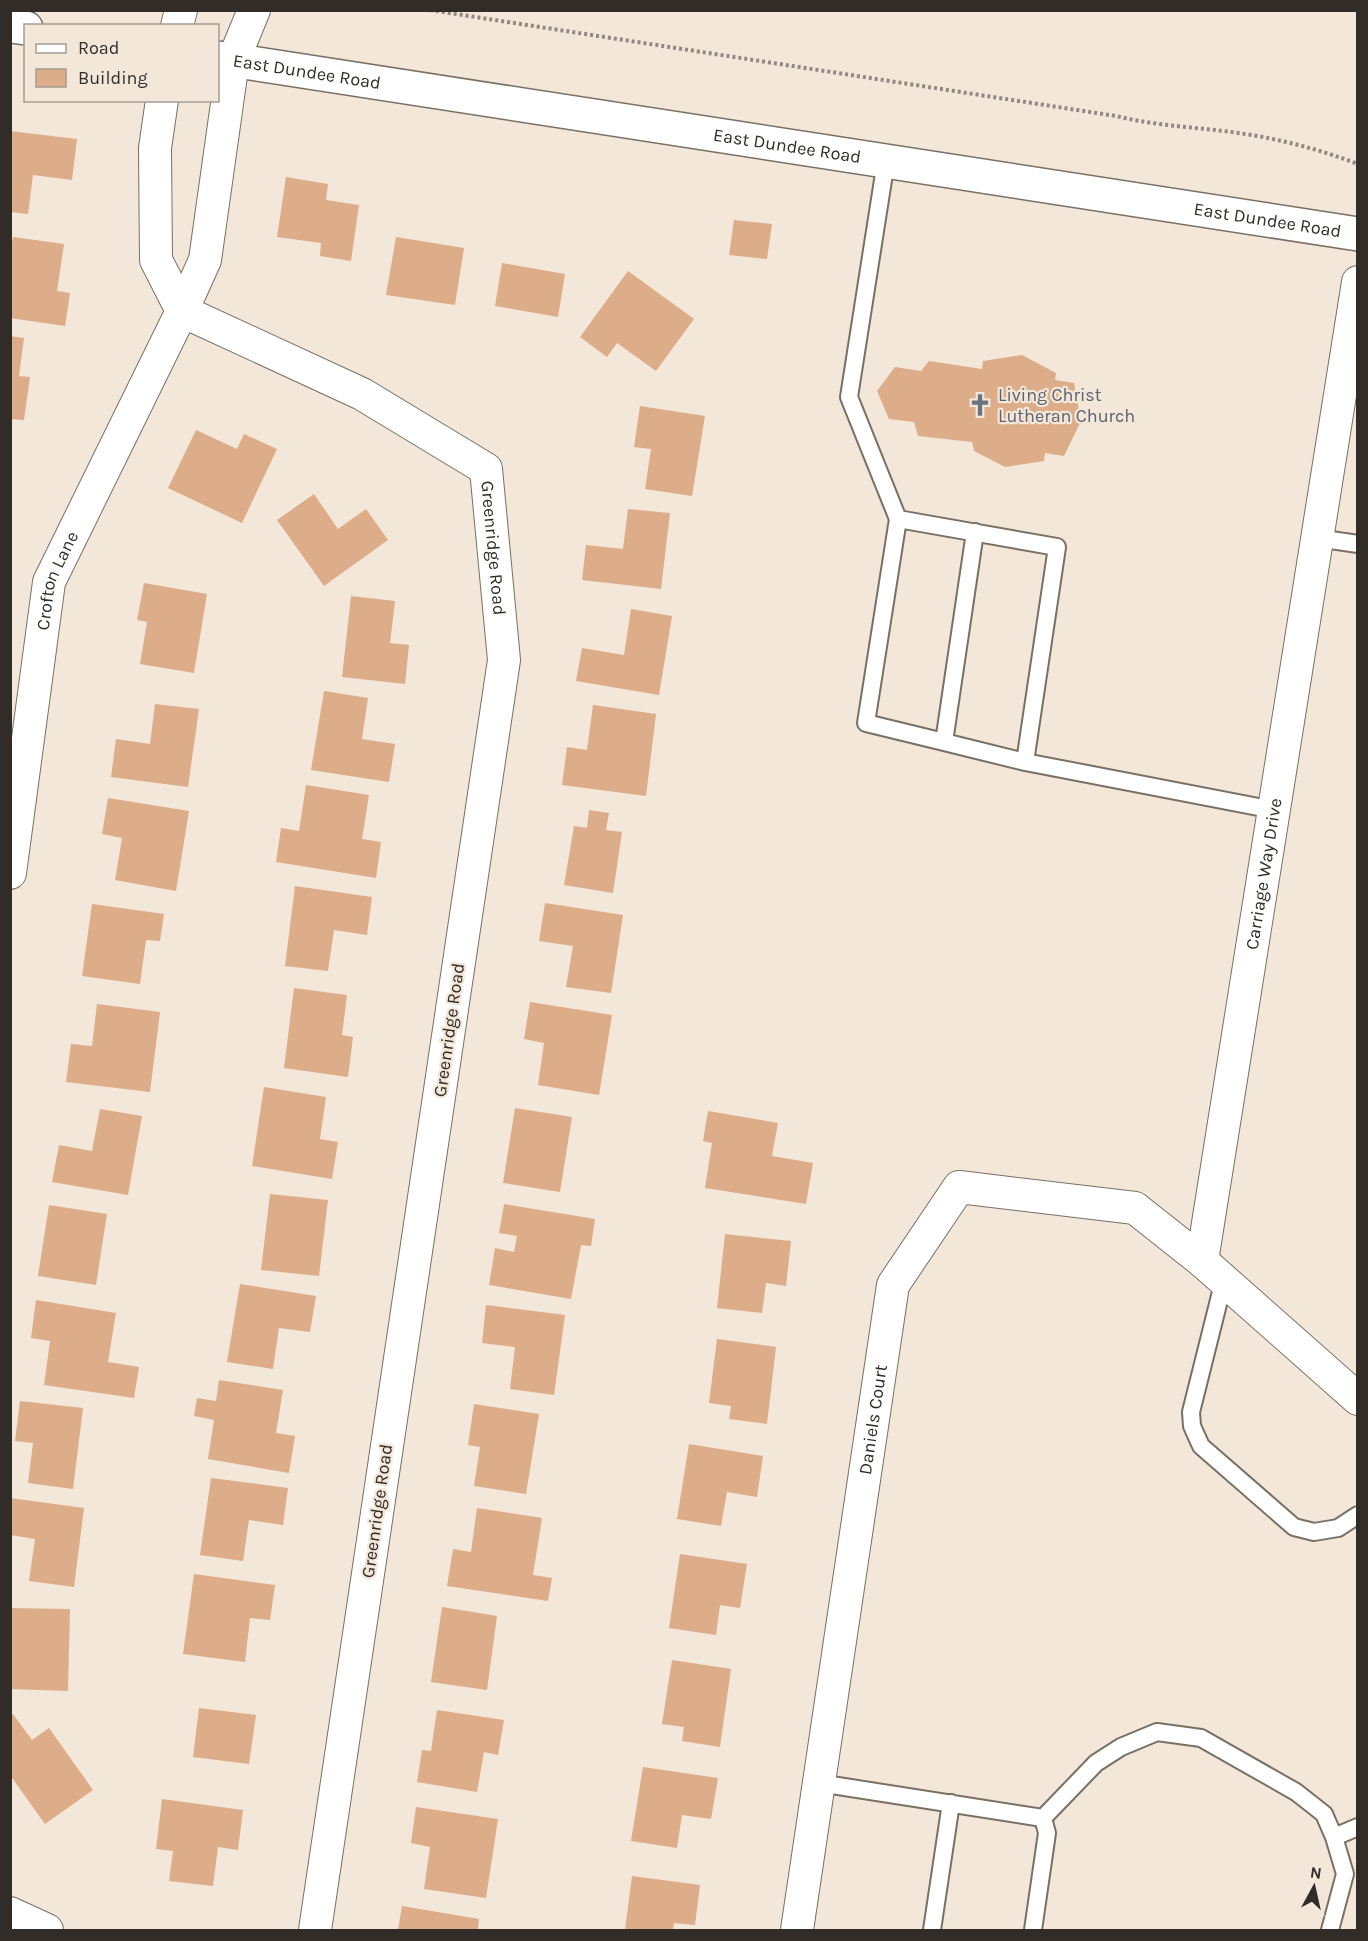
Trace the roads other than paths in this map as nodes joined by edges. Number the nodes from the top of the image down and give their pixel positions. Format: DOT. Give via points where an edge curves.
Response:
graph roads {
  1 [pos="254,10"];
  2 [pos="225,59"];
  3 [pos="162,102"];
  4 [pos="886,161"];
  5 [pos="1358,234"];
  6 [pos="1358,282"];
  7 [pos="182,311"];
  8 [pos="898,519"];
  9 [pos="975,532"];
  10 [pos="1317,538"];
  11 [pos="1358,544"];
  12 [pos="944,742"];
  13 [pos="1025,762"];
  14 [pos="1274,810"];
  15 [pos="10,873"];
  16 [pos="1213,1271"];
  17 [pos="1358,1399"];
  18 [pos="1358,1515"];
  19 [pos="819,1783"];
  20 [pos="951,1803"];
  21 [pos="1043,1818"];
  22 [pos="1358,1827"];
  23 [pos="1334,1836"];
  24 [pos="10,1913"];
  25 [pos="47,1930"];
  26 [pos="315,1930"];
  27 [pos="797,1930"];
  28 [pos="932,1930"];
  29 [pos="1033,1930"];
  30 [pos="1330,1930"];
  1 -- 2 [label="street, Crofton Lane"];
  2 -- 4 [label="main road, East Dundee Road"];
  2 -- 7 [label="street, Crofton Lane" via="205,260"];
  3 -- 7 [label="street" via="154,148 156,260"];
  4 -- 5 [label="main road, East Dundee Road"];
  4 -- 8 [label="lane" via="849,397"];
  6 -- 10 [label="street, Carriage Way Drive"];
  7 -- 15 [label="street, Crofton Lane" via="49,582"];
  7 -- 26 [label="street, Greenridge Road" via="362,394 486,469 504,660"];
  8 -- 9 [label="lane"];
  8 -- 12 [label="lane" via="866,723"];
  9 -- 12 [label="lane"];
  9 -- 13 [label="lane" via="1057,547"];
  10 -- 11 [label="lane"];
  10 -- 14 [label="street, Carriage Way Drive"];
  12 -- 13 [label="lane"];
  13 -- 14 [label="lane"];
  14 -- 16 [label="street, Carriage Way Drive"];
  16 -- 17 [label="street"];
  16 -- 18 [label="lane" via="1191,1412 1201,1446 1294,1527 1314,1532 1338,1528"];
  16 -- 19 [label="street, Daniels Court" via="1135,1208 958,1187 893,1285"];
  19 -- 20 [label="lane"];
  19 -- 27 [label="street, Daniels Court"];
  20 -- 21 [label="lane"];
  20 -- 28 [label="lane"];
  21 -- 23 [label="lane" via="1096,1763 1157,1732 1201,1738 1296,1792 1324,1814"];
  21 -- 29 [label="lane" via="1047,1833"];
  22 -- 23 [label="lane"];
  23 -- 30 [label="lane" via="1345,1874"];
  24 -- 25 [label="street"];
}
